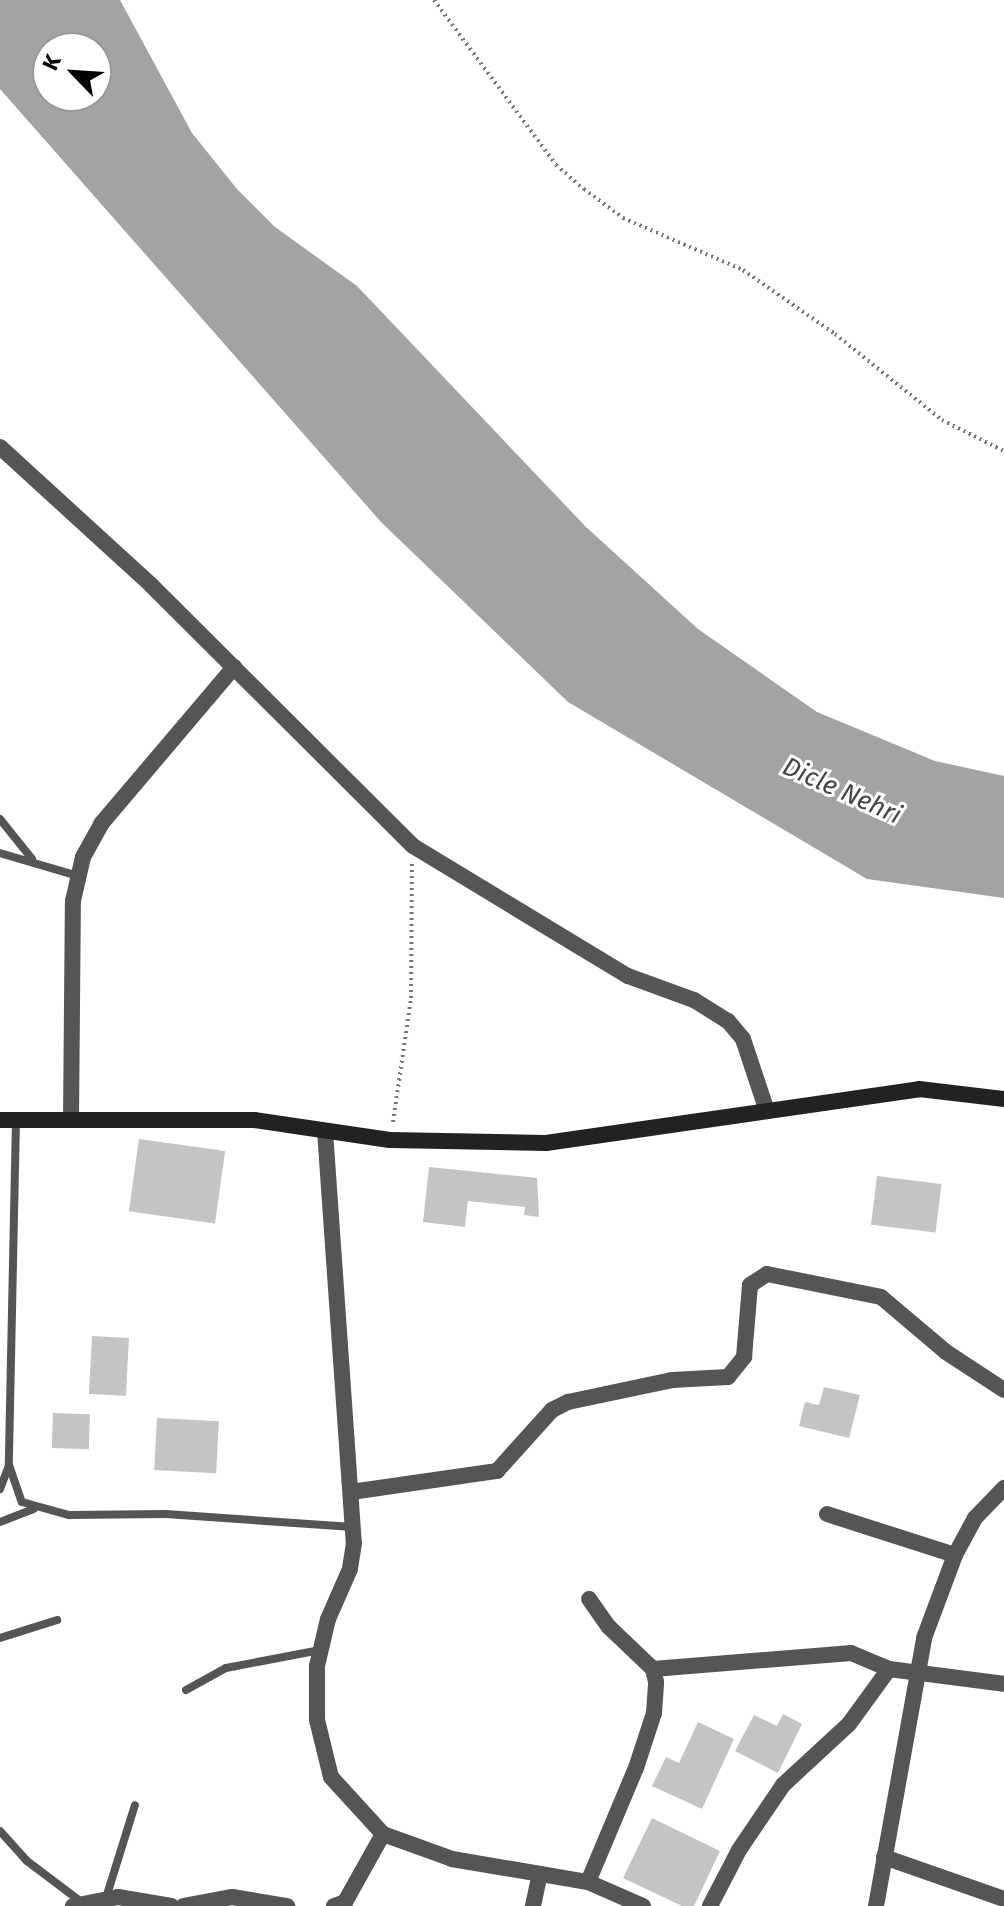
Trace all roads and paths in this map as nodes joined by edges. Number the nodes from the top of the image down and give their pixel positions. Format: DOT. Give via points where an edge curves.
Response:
graph roads {
  1 [pos="434,0"];
  2 [pos="0,447"];
  3 [pos="1004,451"];
  4 [pos="234,667"];
  5 [pos="0,819"];
  6 [pos="413,846"];
  7 [pos="0,853"];
  8 [pos="33,859"];
  9 [pos="79,876"];
  10 [pos="1004,1099"];
  11 [pos="767,1111"];
  12 [pos="8,1120"];
  13 [pos="71,1120"];
  14 [pos="325,1131"];
  15 [pos="390,1140"];
  16 [pos="1004,1390"];
  17 [pos="9,1465"];
  18 [pos="1004,1488"];
  19 [pos="0,1489"];
  20 [pos="351,1492"];
  21 [pos="34,1509"];
  22 [pos="827,1514"];
  23 [pos="0,1522"];
  24 [pos="353,1527"];
  25 [pos="955,1555"];
  26 [pos="589,1599"];
  27 [pos="57,1620"];
  28 [pos="0,1638"];
  29 [pos="320,1650"];
  30 [pos="653,1669"];
  31 [pos="889,1669"];
  32 [pos="916,1673"];
  33 [pos="1004,1684"];
  34 [pos="186,1690"];
  35 [pos="135,1805"];
  36 [pos="0,1831"];
  37 [pos="383,1834"];
  38 [pos="884,1857"];
  39 [pos="540,1874"];
  40 [pos="588,1882"];
  41 [pos="106,1898"];
  42 [pos="1004,1899"];
  43 [pos="76,1904"];
  44 [pos="171,1906"];
  45 [pos="183,1906"];
  46 [pos="287,1906"];
  47 [pos="334,1906"];
  48 [pos="533,1906"];
  49 [pos="643,1906"];
  50 [pos="710,1906"];
  51 [pos="876,1906"];
  1 -- 3 [label="path" via="445,22 556,165 584,189 623,218 743,270 835,334 942,420"];
  2 -- 4 [label="street"];
  4 -- 6 [label="street"];
  4 -- 9 [label="street" via="101,824"];
  5 -- 8 [label="lane"];
  6 -- 11 [label="street" via="628,976 694,1000 728,1021 743,1039"];
  6 -- 15 [label="path" via="411,998"];
  7 -- 8 [label="lane"];
  8 -- 9 [label="lane"];
  9 -- 13 [label="street" via="71,965"];
  10 -- 11 [label="street" via="919,1089"];
  11 -- 15 [label="street" via="546,1143"];
  12 -- 13 [label="street"];
  12 -- 17 [label="lane"];
  13 -- 14 [label="street" via="254,1120"];
  14 -- 15 [label="street"];
  14 -- 20 [label="street"];
  16 -- 20 [label="street" via="946,1352 881,1297 767,1274 750,1285 744,1357 728,1377 672,1380 568,1402 552,1410 497,1471"];
  17 -- 19 [label="lane"];
  17 -- 21 [label="lane" via="22,1502"];
  18 -- 25 [label="street" via="975,1518"];
  20 -- 24 [label="street"];
  21 -- 23 [label="lane"];
  21 -- 24 [label="lane"];
  22 -- 25 [label="street"];
  24 -- 29 [label="street" via="350,1569"];
  25 -- 32 [label="street"];
  26 -- 30 [label="street" via="608,1626"];
  27 -- 28 [label="lane"];
  29 -- 34 [label="lane" via="226,1668"];
  29 -- 37 [label="street" via="317,1720 331,1777"];
  30 -- 31 [label="street" via="851,1653"];
  30 -- 40 [label="street" via="654,1713"];
  31 -- 32 [label="street"];
  31 -- 50 [label="street" via="849,1724 783,1785 739,1850"];
  32 -- 33 [label="street"];
  32 -- 38 [label="street"];
  35 -- 41 [label="lane"];
  36 -- 43 [label="lane"];
  37 -- 39 [label="street" via="452,1859"];
  37 -- 47 [label="street" via="345,1902"];
  38 -- 42 [label="street"];
  38 -- 51 [label="street"];
  39 -- 40 [label="street"];
  39 -- 48 [label="street"];
  40 -- 49 [label="street"];
  41 -- 43 [label="street"];
  41 -- 44 [label="street"];
  45 -- 46 [label="street" via="232,1897"];
}
